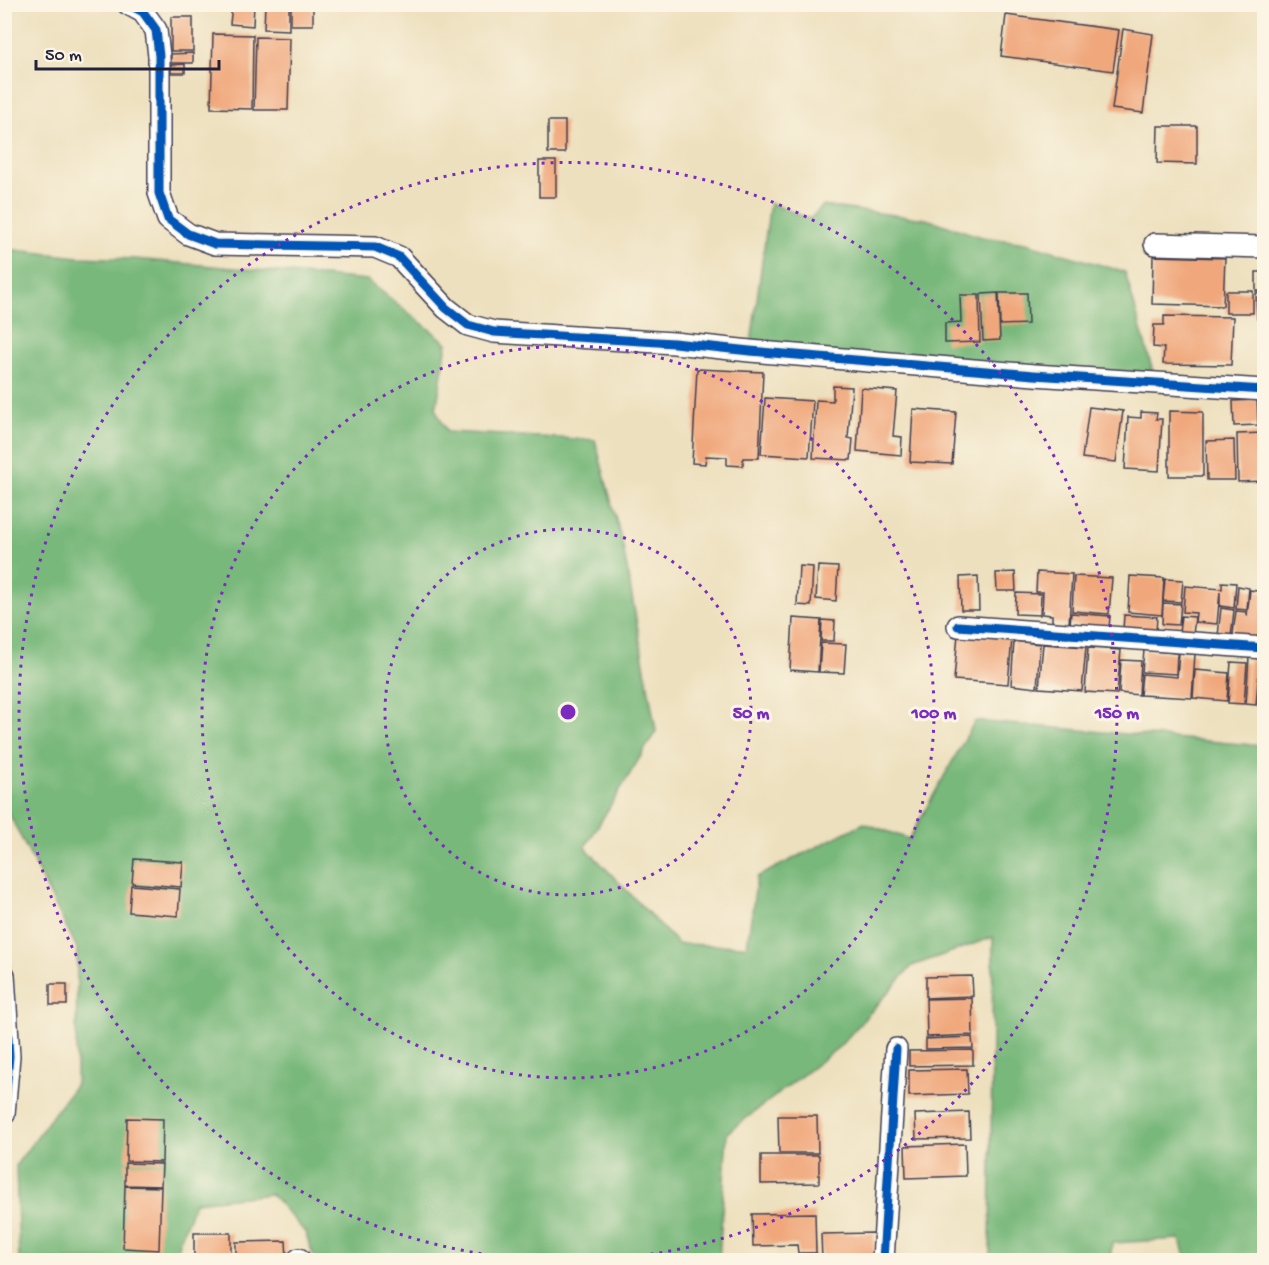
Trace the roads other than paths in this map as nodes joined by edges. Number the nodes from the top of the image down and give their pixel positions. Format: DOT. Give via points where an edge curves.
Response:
graph roads {
  1 [pos="128,4"];
  2 [pos="1155,244"];
  3 [pos="1264,247"];
  4 [pos="1264,390"];
  5 [pos="958,626"];
  6 [pos="1264,648"];
  7 [pos="4,975"];
  8 [pos="896,1049"];
  9 [pos="4,1114"];
  10 [pos="883,1260"];
  1 -- 4 [label="street" via="143,12 156,30 159,193 168,219 188,234 214,244 375,247 399,257 446,308 468,324 494,332"];
  2 -- 3 [label="street"];
  5 -- 6 [label="street"];
  7 -- 9 [label="street" via="9,1056"];
  8 -- 10 [label="street"];
}
